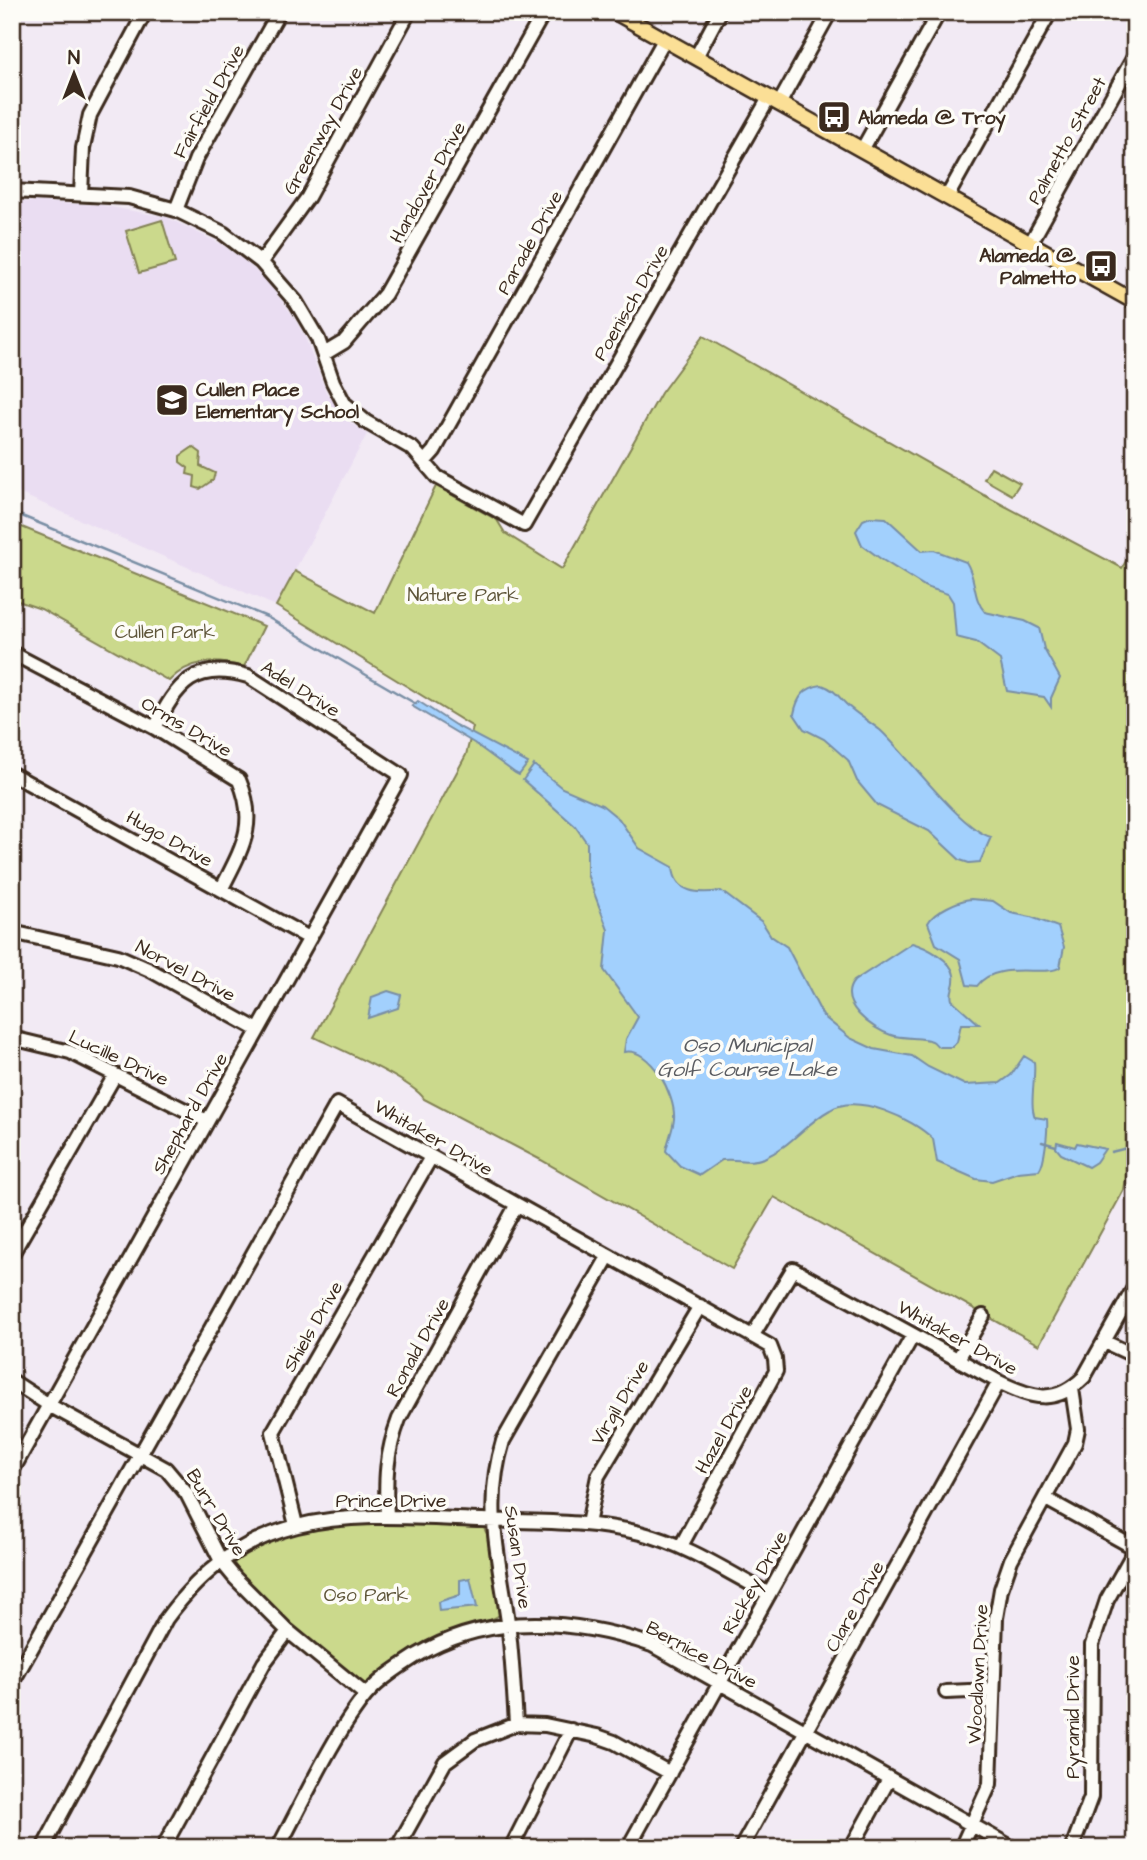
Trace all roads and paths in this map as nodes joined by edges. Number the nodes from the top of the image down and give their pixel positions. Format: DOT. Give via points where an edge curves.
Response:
graph roads {
  1 [pos="145,12"];
  2 [pos="279,12"];
  3 [pos="409,12"];
  4 [pos="544,12"];
  5 [pos="615,12"];
  6 [pos="720,12"];
  7 [pos="830,12"];
  8 [pos="939,12"];
  9 [pos="1050,12"];
  10 [pos="664,40"];
  11 [pos="1135,55"];
  12 [pos="696,57"];
  13 [pos="774,101"];
  14 [pos="862,150"];
  15 [pos="12,191"];
  16 [pos="81,194"];
  17 [pos="947,197"];
  18 [pos="176,210"];
  19 [pos="1030,244"];
  20 [pos="261,262"];
  21 [pos="1134,301"];
  22 [pos="324,354"];
  23 [pos="425,461"];
  24 [pos="12,653"];
  25 [pos="155,728"];
  26 [pos="12,774"];
  27 [pos="401,775"];
  28 [pos="222,888"];
  29 [pos="12,932"];
  30 [pos="309,938"];
  31 [pos="258,1030"];
  32 [pos="12,1038"];
  33 [pos="115,1075"];
  34 [pos="206,1121"];
  35 [pos="431,1157"];
  36 [pos="516,1206"];
  37 [pos="12,1254"];
  38 [pos="608,1256"];
  39 [pos="1135,1286"];
  40 [pos="700,1306"];
  41 [pos="983,1315"];
  42 [pos="753,1335"];
  43 [pos="913,1335"];
  44 [pos="1105,1342"];
  45 [pos="1135,1356"];
  46 [pos="958,1359"];
  47 [pos="12,1381"];
  48 [pos="999,1382"];
  49 [pos="1072,1389"];
  50 [pos="49,1405"];
  51 [pos="140,1454"];
  52 [pos="12,1471"];
  53 [pos="1046,1499"];
  54 [pos="387,1516"];
  55 [pos="492,1520"];
  56 [pos="588,1524"];
  57 [pos="296,1525"];
  58 [pos="681,1546"];
  59 [pos="1135,1549"];
  60 [pos="221,1561"];
  61 [pos="769,1594"];
  62 [pos="508,1624"];
  63 [pos="288,1631"];
  64 [pos="12,1683"];
  65 [pos="718,1684"];
  66 [pos="993,1690"];
  67 [pos="946,1692"];
  68 [pos="366,1695"];
  69 [pos="516,1724"];
  70 [pos="571,1730"];
  71 [pos="804,1732"];
  72 [pos="670,1773"];
  73 [pos="889,1779"];
  74 [pos="973,1826"];
  75 [pos="43,1848"];
  76 [pos="163,1848"];
  77 [pos="278,1848"];
  78 [pos="397,1848"];
  79 [pos="511,1848"];
  80 [pos="628,1848"];
  81 [pos="741,1848"];
  82 [pos="851,1848"];
  83 [pos="961,1848"];
  84 [pos="1013,1848"];
  85 [pos="1072,1848"];
  1 -- 16 [label="street" via="90,115"];
  2 -- 18 [label="street, Fairfield Drive" via="197,159"];
  3 -- 20 [label="street, Greenway Drive" via="308,197"];
  4 -- 22 [label="street, Handover Drive" via="385,294 344,342"];
  5 -- 10 [label="main road"];
  6 -- 12 [label="street"];
  7 -- 13 [label="street, Poenisch Drive"];
  8 -- 14 [label="street"];
  9 -- 17 [label="street"];
  10 -- 12 [label="main road"];
  10 -- 23 [label="street, Parade Drive" via="435,451"];
  11 -- 19 [label="street, Palmetto Street"];
  12 -- 13 [label="main road"];
  13 -- 14 [label="main road"];
  13 -- 23 [label="street, Poenisch Drive" via="524,525 437,477"];
  14 -- 17 [label="main road"];
  15 -- 16 [label="street"];
  16 -- 18 [label="street" via="129,197"];
  17 -- 19 [label="main road"];
  18 -- 20 [label="street" via="223,233"];
  19 -- 21 [label="main road"];
  20 -- 22 [label="street" via="296,302"];
  22 -- 23 [label="street" via="344,402"];
  24 -- 25 [label="street, Orms Drive"];
  25 -- 27 [label="street, Adel Drive" via="171,695 190,678 227,670 248,676"];
  25 -- 28 [label="street, Orms Drive" via="224,768 239,780 245,794 247,832"];
  26 -- 28 [label="street, Hugo Drive"];
  27 -- 30 [label="street, Shephard Drive"];
  28 -- 30 [label="street, Hugo Drive"];
  29 -- 31 [label="street, Norvel Drive" via="118,956"];
  30 -- 31 [label="street, Shephard Drive"];
  31 -- 34 [label="street, Shephard Drive"];
  32 -- 33 [label="street, Lucille Drive" via="70,1052"];
  33 -- 34 [label="street, Lucille Drive"];
  33 -- 37 [label="street"];
  34 -- 50 [label="street, Shephard Drive"];
  35 -- 36 [label="street, Whitaker Drive"];
  35 -- 51 [label="street, Whitaker Drive" via="337,1104"];
  35 -- 57 [label="street, Shiels Drive" via="273,1432"];
  36 -- 38 [label="street, Whitaker Drive"];
  36 -- 54 [label="street, Ronald Drive" via="399,1419 385,1467"];
  38 -- 40 [label="street, Whitaker Drive"];
  38 -- 55 [label="street, Susan Drive" via="503,1441 494,1471"];
  39 -- 44 [label="street"];
  40 -- 42 [label="street, Whitaker Drive"];
  40 -- 56 [label="street, Virgil Drive" via="598,1476"];
  41 -- 46 [label="street"];
  42 -- 43 [label="street, Whitaker Drive" via="793,1269"];
  42 -- 58 [label="street, Hazel Drive" via="770,1346 776,1371"];
  43 -- 46 [label="street, Whitaker Drive"];
  43 -- 61 [label="street, Rickey Drive"];
  44 -- 45 [label="street"];
  44 -- 49 [label="street"];
  46 -- 48 [label="street, Whitaker Drive"];
  47 -- 50 [label="street, Burr Drive"];
  48 -- 49 [label="street, Whitaker Drive" via="1027,1396 1045,1397"];
  48 -- 71 [label="street, Clare Drive"];
  49 -- 53 [label="street, Woodlawn Drive" via="1078,1419 1075,1443"];
  50 -- 51 [label="street, Burr Drive"];
  50 -- 52 [label="street, Shephard Drive"];
  51 -- 60 [label="street, Burr Drive" via="177,1480"];
  51 -- 64 [label="street, Whitaker Drive"];
  53 -- 59 [label="street"];
  53 -- 66 [label="street, Woodlawn Drive" via="1011,1560 1001,1589"];
  54 -- 55 [label="street, Prince Drive"];
  54 -- 57 [label="street, Prince Drive" via="336,1517"];
  55 -- 56 [label="street, Prince Drive"];
  55 -- 62 [label="street, Susan Drive"];
  56 -- 58 [label="street, Prince Drive"];
  57 -- 60 [label="street, Prince Drive" via="257,1538"];
  58 -- 61 [label="street, Prince Drive"];
  59 -- 85 [label="street, Pyramid Drive" via="1102,1611 1092,1645 1091,1797"];
  60 -- 63 [label="street, Burr Drive"];
  60 -- 75 [label="street, Prince Drive" via="201,1577 166,1619"];
  61 -- 65 [label="street, Rickey Drive"];
  62 -- 65 [label="street, Bernice Drive" via="589,1628 622,1635 652,1645"];
  62 -- 68 [label="street, Bernice Drive" via="464,1632 428,1649 399,1666"];
  62 -- 69 [label="street, Susan Drive"];
  63 -- 68 [label="street, Burr Drive"];
  63 -- 76 [label="street" via="264,1663"];
  65 -- 71 [label="street, Bernice Drive"];
  65 -- 72 [label="street, Rickey Drive"];
  66 -- 67 [label="street"];
  66 -- 74 [label="street, Woodlawn Drive" via="990,1784"];
  68 -- 77 [label="street, Bernice Drive"];
  69 -- 70 [label="street"];
  69 -- 78 [label="street" via="475,1740 445,1762"];
  70 -- 72 [label="street" via="614,1742"];
  70 -- 79 [label="street"];
  71 -- 73 [label="street, Bernice Drive"];
  71 -- 81 [label="street, Clare Drive"];
  72 -- 80 [label="street, Rickey Drive"];
  73 -- 74 [label="street, Bernice Drive"];
  73 -- 82 [label="street"];
  74 -- 83 [label="street, Woodlawn Drive"];
  74 -- 84 [label="street, Bernice Drive"];
}
